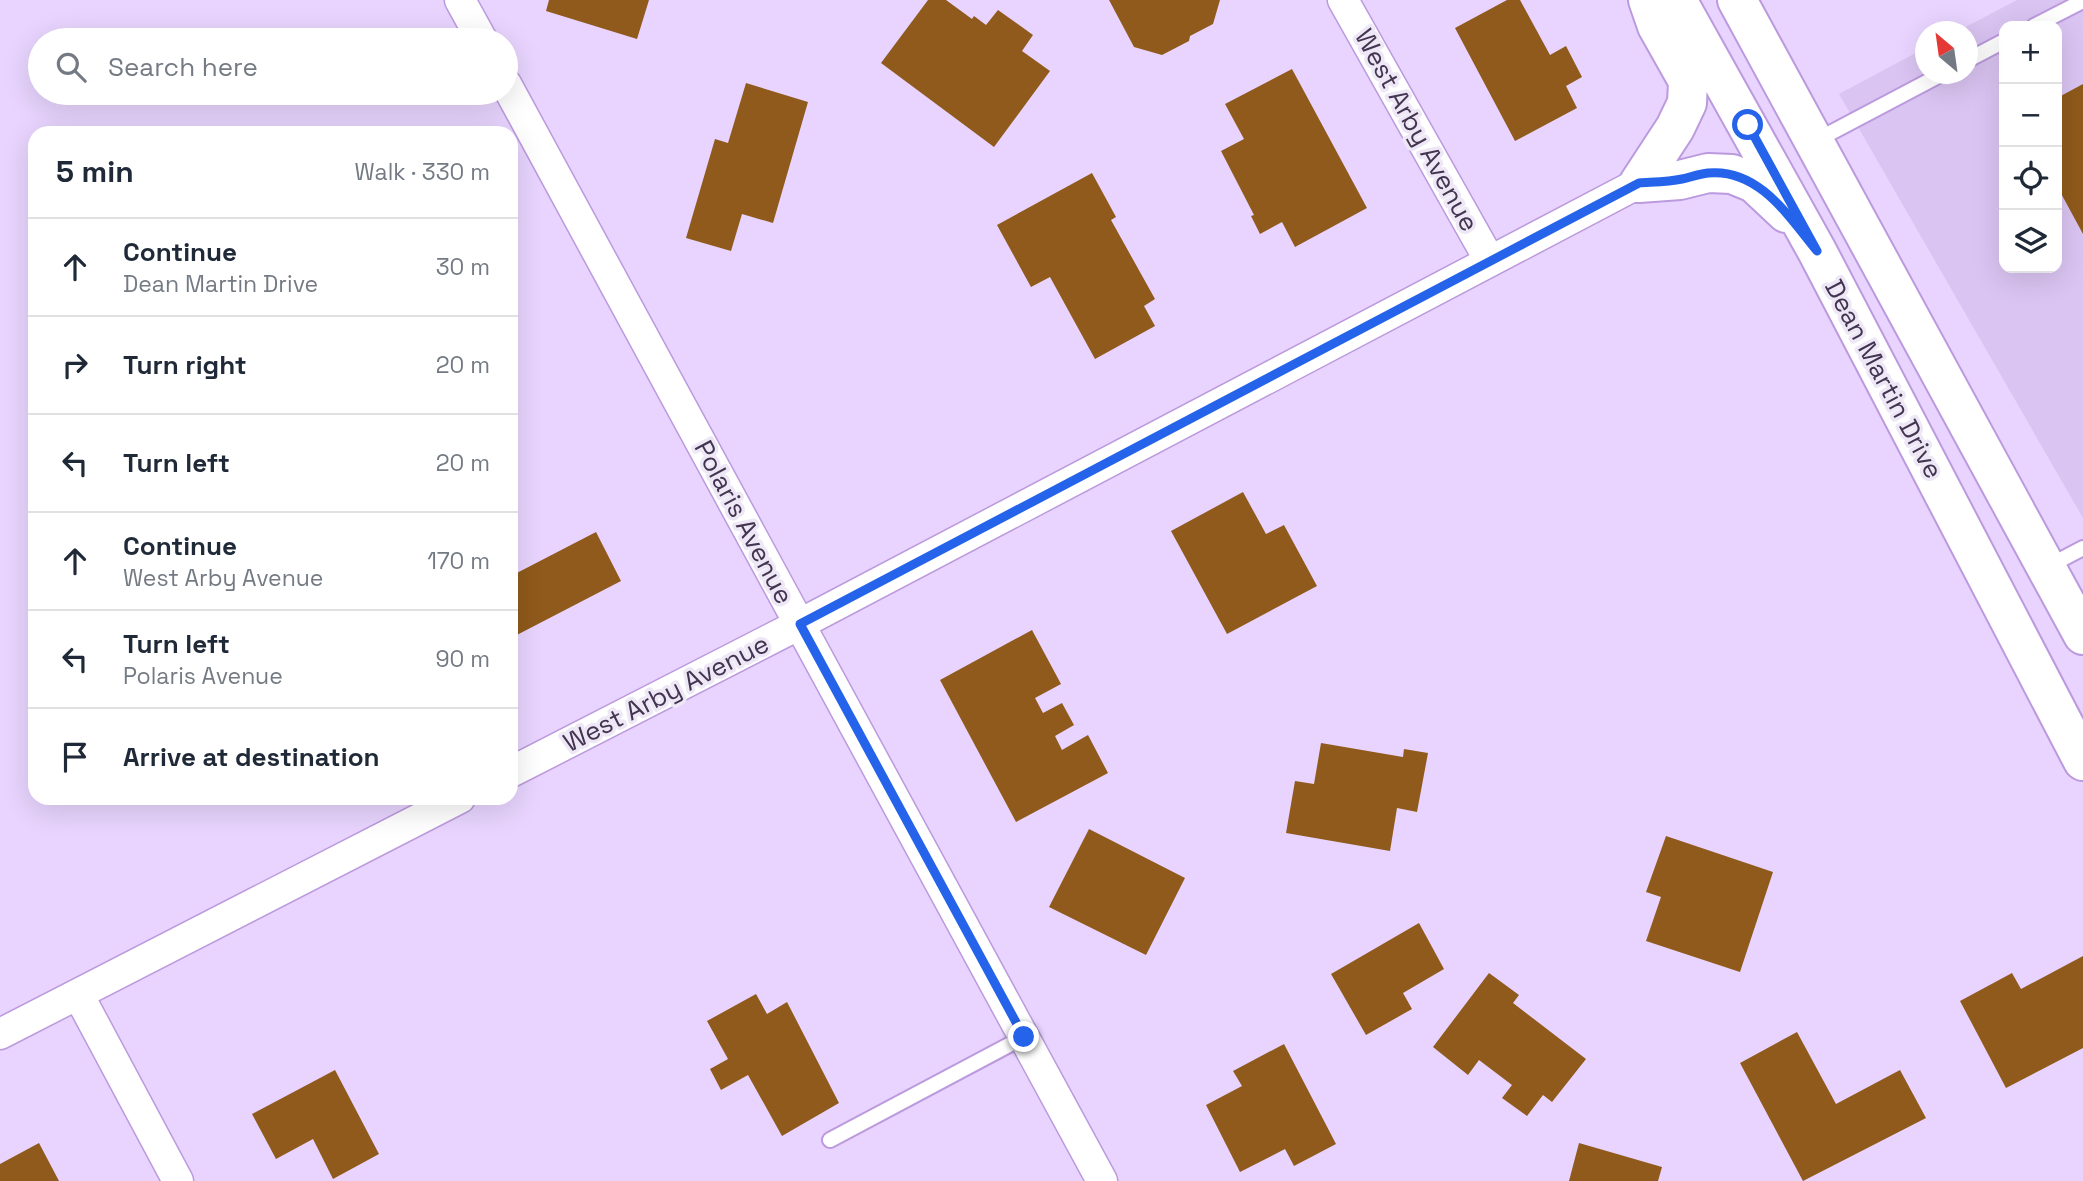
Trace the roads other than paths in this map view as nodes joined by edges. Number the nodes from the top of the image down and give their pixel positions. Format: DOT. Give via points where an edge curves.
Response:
graph roads {
  1 [pos="460,0"];
  2 [pos="1343,0"];
  3 [pos="1648,0"];
  4 [pos="1677,0"];
  5 [pos="1737,0"];
  6 [pos="2083,1"];
  7 [pos="2044,21"];
  8 [pos="475,28"];
  9 [pos="1999,44"];
  10 [pos="1978,55"];
  11 [pos="1923,84"];
  12 [pos="518,105"];
  13 [pos="1815,141"];
  14 [pos="1639,183"];
  15 [pos="1817,251"];
  16 [pos="1490,261"];
  17 [pos="2083,548"];
  18 [pos="2046,568"];
  19 [pos="800,624"];
  20 [pos="2083,635"];
  21 [pos="2083,761"];
  22 [pos="518,768"];
  23 [pos="446,805"];
  24 [pos="78,994"];
  25 [pos="0,1034"];
  26 [pos="1024,1037"];
  27 [pos="830,1140"];
  28 [pos="178,1181"];
  29 [pos="1102,1181"];
  1 -- 8 [label="street"];
  2 -- 16 [label="street, West Arby Avenue"];
  3 -- 14 [label="main road" via="1688,81 1687,103"];
  4 -- 15 [label="main road, Dean Martin Drive"];
  5 -- 13 [label="main road, Dean Martin Drive"];
  6 -- 7 [label="lane"];
  9 -- 10 [label="lane"];
  11 -- 13 [label="lane"];
  12 -- 19 [label="street, Polaris Avenue"];
  13 -- 18 [label="main road, Dean Martin Drive"];
  14 -- 15 [label="main road" via="1732,174 1754,183 1779,205"];
  14 -- 16 [label="street, West Arby Avenue"];
  15 -- 21 [label="main road, Dean Martin Drive"];
  16 -- 19 [label="street, West Arby Avenue"];
  17 -- 18 [label="lane"];
  18 -- 20 [label="main road, Dean Martin Drive"];
  19 -- 22 [label="street, West Arby Avenue"];
  19 -- 26 [label="street, Polaris Avenue"];
  23 -- 24 [label="street"];
  24 -- 25 [label="street"];
  24 -- 28 [label="street"];
  26 -- 27 [label="lane"];
  26 -- 29 [label="street, Polaris Avenue"];
}
